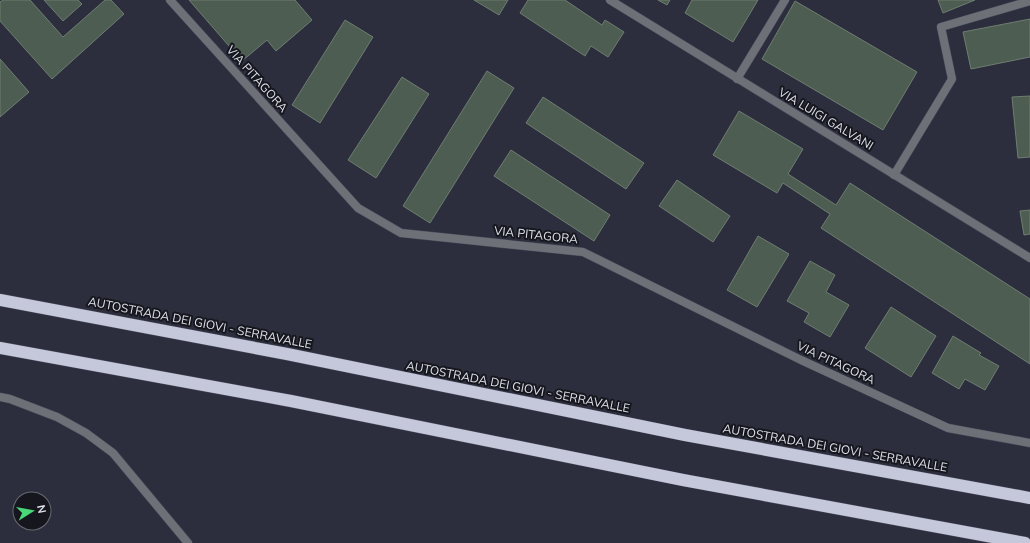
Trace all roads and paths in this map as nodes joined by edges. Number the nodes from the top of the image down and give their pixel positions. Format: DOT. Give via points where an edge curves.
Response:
graph roads {
  1 [pos="170,0"];
  2 [pos="610,0"];
  3 [pos="785,0"];
  4 [pos="1030,1"];
  5 [pos="737,79"];
  6 [pos="894,175"];
  7 [pos="1030,258"];
  8 [pos="0,300"];
  9 [pos="0,348"];
  10 [pos="0,397"];
  11 [pos="1030,443"];
  12 [pos="1030,498"];
  13 [pos="188,543"];
  14 [pos="1025,543"];
  1 -- 11 [label="street, VIA PITAGORA" via="358,208 401,233 583,252 800,360 948,428"];
  2 -- 5 [label="street, VIA LUIGI GALVANI"];
  3 -- 5 [label="street"];
  4 -- 6 [label="street" via="941,27 952,79"];
  5 -- 6 [label="street, VIA LUIGI GALVANI"];
  6 -- 7 [label="street, VIA LUIGI GALVANI"];
  8 -- 12 [label="highway, AUTOSTRADA DEI GIOVI - SERRAVALLE" via="287,354 686,435"];
  9 -- 14 [label="highway" via="299,403 683,480"];
  10 -- 13 [label="street" via="57,417 86,433 113,453"];
}
